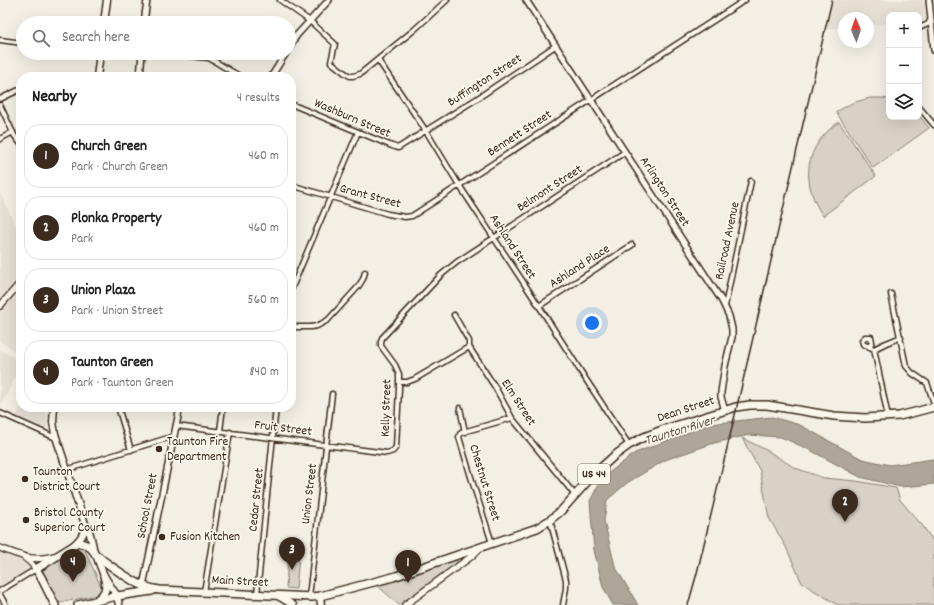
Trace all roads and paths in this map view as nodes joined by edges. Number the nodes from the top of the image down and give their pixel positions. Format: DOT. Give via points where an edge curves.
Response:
graph roads {
  1 [pos="107,0"];
  2 [pos="147,0"];
  3 [pos="280,0"];
  4 [pos="329,0"];
  5 [pos="447,0"];
  6 [pos="526,0"];
  7 [pos="745,0"];
  8 [pos="929,0"];
  9 [pos="105,16"];
  10 [pos="145,16"];
  11 [pos="931,19"];
  12 [pos="310,21"];
  13 [pos="922,27"];
  14 [pos="296,38"];
  15 [pos="0,40"];
  16 [pos="16,42"];
  17 [pos="556,46"];
  18 [pos="934,50"];
  19 [pos="98,60"];
  20 [pos="141,60"];
  21 [pos="212,60"];
  22 [pos="282,60"];
  23 [pos="378,60"];
  24 [pos="97,72"];
  25 [pos="140,72"];
  26 [pos="233,72"];
  27 [pos="274,72"];
  28 [pos="16,91"];
  29 [pos="0,99"];
  30 [pos="590,100"];
  31 [pos="0,105"];
  32 [pos="296,106"];
  33 [pos="922,110"];
  34 [pos="934,125"];
  35 [pos="426,131"];
  36 [pos="12,132"];
  37 [pos="358,132"];
  38 [pos="16,138"];
  39 [pos="0,139"];
  40 [pos="625,152"];
  41 [pos="751,181"];
  42 [pos="459,185"];
  43 [pos="296,186"];
  44 [pos="331,196"];
  45 [pos="493,238"];
  46 [pos="632,245"];
  47 [pos="365,272"];
  48 [pos="296,278"];
  49 [pos="16,288"];
  50 [pos="891,294"];
  51 [pos="0,306"];
  52 [pos="539,306"];
  53 [pos="725,306"];
  54 [pos="454,315"];
  55 [pos="296,327"];
  56 [pos="901,336"];
  57 [pos="381,340"];
  58 [pos="469,347"];
  59 [pos="869,347"];
  60 [pos="874,349"];
  61 [pos="399,382"];
  62 [pos="332,394"];
  63 [pos="934,403"];
  64 [pos="934,407"];
  65 [pos="460,408"];
  66 [pos="725,411"];
  67 [pos="54,412"];
  68 [pos="120,412"];
  69 [pos="179,412"];
  70 [pos="222,412"];
  71 [pos="276,412"];
  72 [pos="0,413"];
  73 [pos="888,417"];
  74 [pos="512,418"];
  75 [pos="176,426"];
  76 [pos="220,431"];
  77 [pos="230,432"];
  78 [pos="465,432"];
  79 [pos="174,436"];
  80 [pos="56,438"];
  81 [pos="273,438"];
  82 [pos="326,445"];
  83 [pos="629,445"];
  84 [pos="131,450"];
  85 [pos="387,453"];
  86 [pos="66,470"];
  87 [pos="575,496"];
  88 [pos="550,520"];
  89 [pos="85,524"];
  90 [pos="492,543"];
  91 [pos="74,545"];
  92 [pos="481,546"];
  93 [pos="0,548"];
  94 [pos="95,553"];
  95 [pos="61,554"];
  96 [pos="25,558"];
  97 [pos="36,570"];
  98 [pos="104,576"];
  99 [pos="143,586"];
  100 [pos="160,590"];
  101 [pos="0,591"];
  102 [pos="204,592"];
  103 [pos="128,594"];
  104 [pos="257,594"];
  105 [pos="0,595"];
  106 [pos="276,595"];
  107 [pos="117,596"];
  108 [pos="320,596"];
  109 [pos="309,597"];
  110 [pos="92,601"];
  111 [pos="6,605"];
  112 [pos="55,605"];
  113 [pos="78,605"];
  114 [pos="101,605"];
  115 [pos="119,605"];
  116 [pos="293,605"];
  117 [pos="321,605"];
  118 [pos="405,605"];
  119 [pos="563,605"];
  1 -- 9 [label="main road"];
  2 -- 10 [label="street"];
  3 -- 12 [label="street"];
  4 -- 12 [label="street"];
  5 -- 23 [label="street"];
  6 -- 17 [label="street, Arlington Street"];
  7 -- 30 [label="street, Bennett Street"];
  8 -- 11 [label="street"];
  11 -- 13 [label="street"];
  11 -- 18 [label="street"];
  12 -- 14 [label="street"];
  12 -- 23 [label="street" via="335,44 330,62 345,73 353,76 360,74"];
  15 -- 16 [label="street"];
  17 -- 30 [label="street, Arlington Street"];
  17 -- 35 [label="street, Buffington Street"];
  19 -- 24 [label="main road"];
  20 -- 25 [label="street"];
  21 -- 26 [label="street"];
  22 -- 27 [label="street"];
  23 -- 35 [label="street, Ashland Street"];
  28 -- 29 [label="street"];
  30 -- 40 [label="street, Arlington Street"];
  30 -- 42 [label="street, Bennett Street"];
  31 -- 36 [label="street"];
  32 -- 37 [label="street, Washburn Street"];
  33 -- 34 [label="street"];
  35 -- 37 [label="street, Washburn Street" via="397,148"];
  35 -- 42 [label="street, Ashland Street"];
  36 -- 38 [label="street"];
  36 -- 39 [label="street"];
  37 -- 44 [label="street"];
  40 -- 45 [label="street, Belmont Street"];
  40 -- 53 [label="street, Arlington Street"];
  41 -- 53 [label="street, Railroad Avenue"];
  42 -- 44 [label="street, Grant Street" via="410,217 388,214"];
  42 -- 45 [label="street, Ashland Street"];
  43 -- 44 [label="street, Grant Street"];
  44 -- 48 [label="street"];
  45 -- 52 [label="street, Ashland Street"];
  45 -- 57 [label="street, Belmont Street" via="441,275"];
  46 -- 52 [label="street, Ashland Place"];
  47 -- 55 [label="street" via="358,287 328,320 317,326"];
  49 -- 51 [label="main road"];
  50 -- 56 [label="street"];
  52 -- 83 [label="street, Ashland Street"];
  53 -- 66 [label="street, Arlington Street" via="730,319 732,337 721,392"];
  54 -- 58 [label="street, Elm Street" via="469,341"];
  56 -- 60 [label="street"];
  56 -- 63 [label="street" via="906,366 927,383"];
  57 -- 61 [label="street, Kelly Street" via="382,349 398,371"];
  58 -- 61 [label="street" via="419,377"];
  58 -- 74 [label="street, Elm Street"];
  59 -- 60 [label="street"];
  60 -- 73 [label="street"];
  61 -- 85 [label="street, Kelly Street" via="396,447"];
  62 -- 82 [label="street, Union Street"];
  64 -- 73 [label="highway, Dean Street / US 44"];
  65 -- 78 [label="street"];
  66 -- 73 [label="highway, Dean Street / US 44" via="742,406 767,405 840,417"];
  66 -- 83 [label="highway, Dean Street / US 44" via="665,429"];
  67 -- 80 [label="main road"];
  68 -- 84 [label="street"];
  69 -- 75 [label="street, School Street"];
  70 -- 76 [label="street"];
  71 -- 81 [label="street, Cedar Street"];
  72 -- 80 [label="street"];
  74 -- 78 [label="street"];
  74 -- 87 [label="street, Elm Street"];
  75 -- 76 [label="street, Fruit Street"];
  75 -- 79 [label="street, School Street"];
  76 -- 77 [label="street, Fruit Street"];
  77 -- 81 [label="street, Fruit Street"];
  77 -- 102 [label="street"];
  78 -- 90 [label="street, Chestnut Street" via="460,434 460,440"];
  79 -- 84 [label="street"];
  79 -- 99 [label="street, School Street"];
  80 -- 86 [label="main road"];
  81 -- 82 [label="street, Fruit Street"];
  81 -- 104 [label="street, Cedar Street"];
  82 -- 85 [label="street, Fruit Street"];
  82 -- 109 [label="street, Union Street"];
  83 -- 87 [label="highway, Dean Street / US 44" via="594,474"];
  84 -- 86 [label="street"];
  86 -- 89 [label="main road"];
  87 -- 88 [label="highway, Dean Street / US 44"];
  88 -- 90 [label="highway, Dean Street / US 44" via="533,530"];
  88 -- 119 [label="street" via="566,580"];
  89 -- 91 [label="main road" via="83,535"];
  89 -- 94 [label="main road"];
  90 -- 92 [label="highway, Dean Street / US 44"];
  91 -- 94 [label="highway, US 44" via="84,544"];
  91 -- 95 [label="highway"];
  92 -- 108 [label="highway, US 44" via="393,577"];
  92 -- 118 [label="main road" via="474,554"];
  93 -- 96 [label="main road"];
  94 -- 98 [label="main road"];
  94 -- 99 [label="highway, Main Street / US 44"];
  95 -- 96 [label="main road"];
  95 -- 97 [label="highway"];
  96 -- 97 [label="main road"];
  97 -- 101 [label="street"];
  97 -- 112 [label="highway"];
  98 -- 107 [label="main road"];
  98 -- 110 [label="highway" via="105,592"];
  99 -- 100 [label="highway, Main Street / US 44"];
  99 -- 103 [label="highway" via="138,591"];
  100 -- 102 [label="highway, Main Street / US 44"];
  100 -- 103 [label="highway, Main Street / US 44"];
  102 -- 104 [label="highway, Main Street / US 44"];
  103 -- 107 [label="highway, Main Street / US 44"];
  104 -- 106 [label="highway, Main Street / US 44"];
  105 -- 111 [label="street"];
  106 -- 109 [label="highway, Main Street / US 44"];
  106 -- 116 [label="main road"];
  107 -- 110 [label="highway, US 44"];
  107 -- 115 [label="main road"];
  108 -- 109 [label="highway, Main Street / US 44"];
  108 -- 117 [label="main road"];
  110 -- 113 [label="highway, US 44"];
  110 -- 114 [label="highway"];
}
